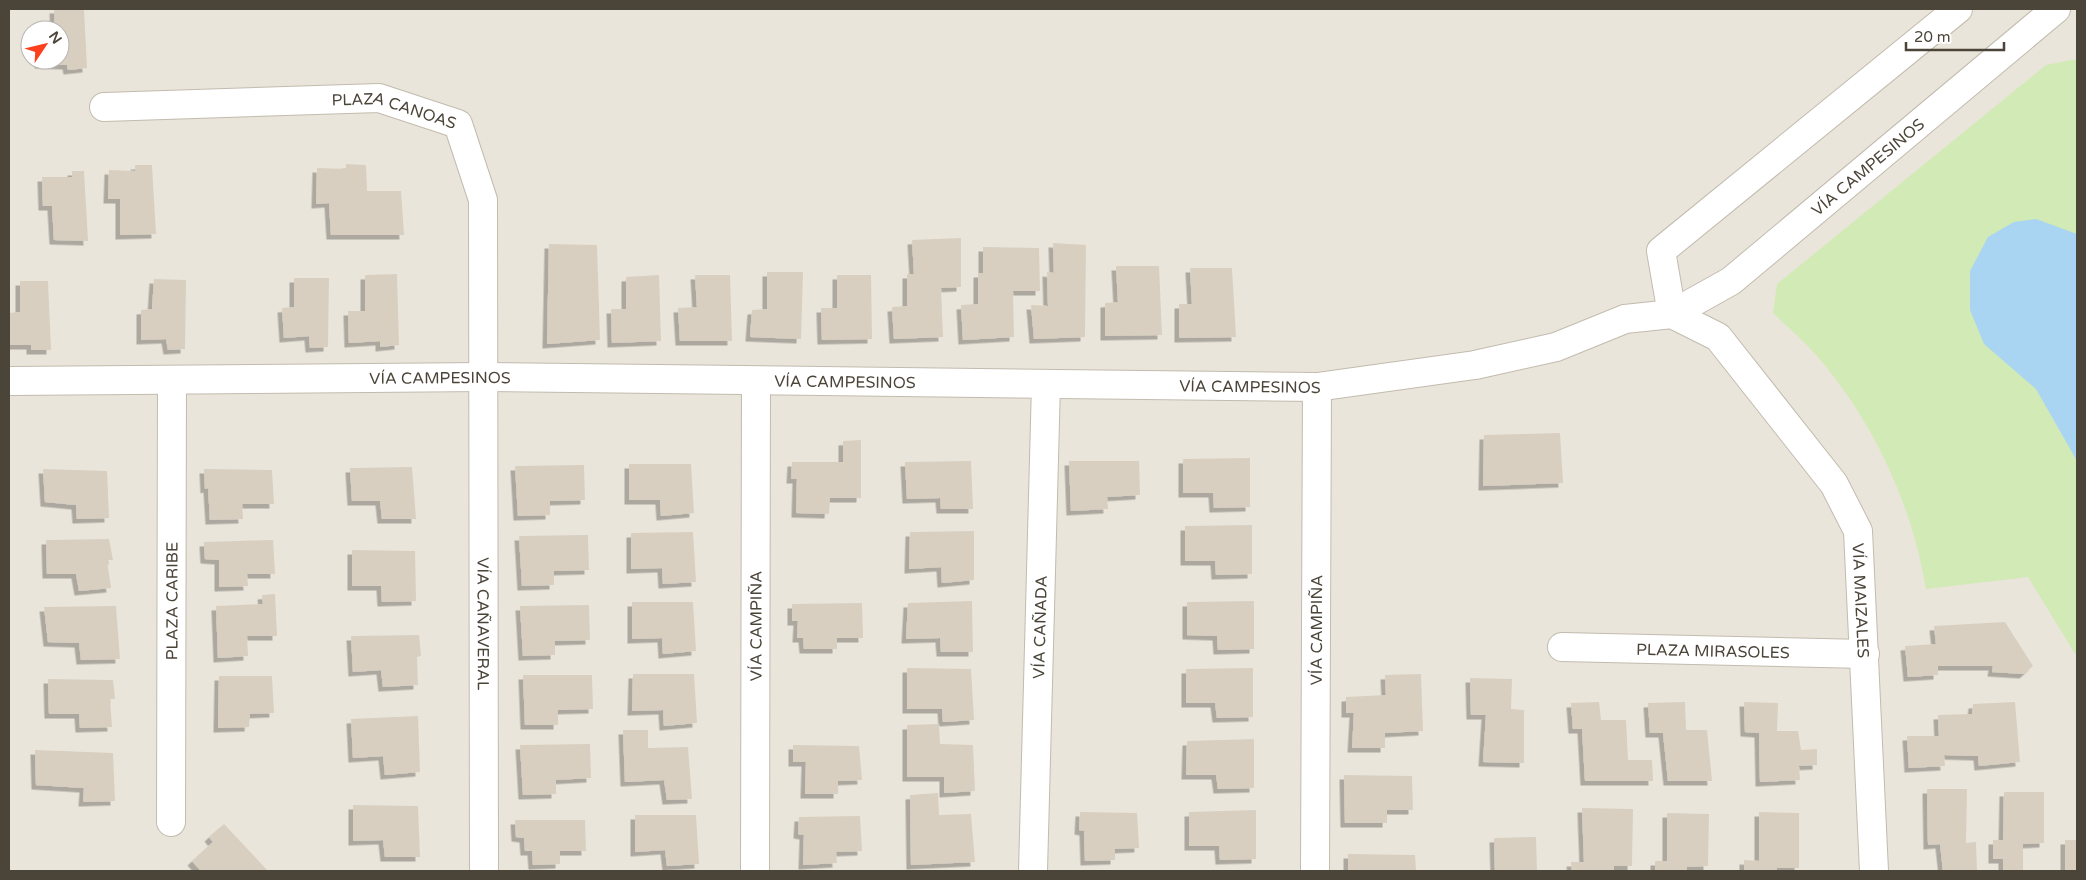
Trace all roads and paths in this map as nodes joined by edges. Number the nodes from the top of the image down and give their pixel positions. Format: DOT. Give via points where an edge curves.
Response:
graph roads {
  1 [pos="1958,9"];
  2 [pos="2056,9"];
  3 [pos="104,107"];
  4 [pos="1672,314"];
  5 [pos="484,377"];
  6 [pos="172,380"];
  7 [pos="9,381"];
  8 [pos="756,381"];
  9 [pos="1046,384"];
  10 [pos="1317,387"];
  11 [pos="1562,647"];
  12 [pos="1864,654"];
  13 [pos="171,822"];
  14 [pos="484,871"];
  15 [pos="756,871"];
  16 [pos="1034,871"];
  17 [pos="1315,871"];
  18 [pos="1874,871"];
  1 -- 4 [label="street" via="1661,251"];
  2 -- 4 [label="street, VÍA CAMPESINOS" via="1731,281"];
  3 -- 5 [label="street, PLAZA CANOAS" via="379,98 458,124 483,200"];
  4 -- 10 [label="street, VÍA CAMPESINOS" via="1625,319 1556,347 1475,366"];
  4 -- 12 [label="street, VÍA MAIZALES" via="1718,337 1834,484 1858,530"];
  5 -- 6 [label="street, VÍA CAMPESINOS"];
  5 -- 8 [label="street, VÍA CAMPESINOS"];
  5 -- 14 [label="street, VÍA CAÑAVERAL"];
  6 -- 7 [label="street, VÍA CAMPESINOS"];
  6 -- 13 [label="street, PLAZA CARIBE"];
  8 -- 9 [label="street, VÍA CAMPESINOS"];
  8 -- 15 [label="street, VÍA CAMPIÑA"];
  9 -- 10 [label="street, VÍA CAMPESINOS"];
  9 -- 16 [label="street, VÍA CAÑADA"];
  10 -- 17 [label="street, VÍA CAMPIÑA"];
  11 -- 12 [label="street, PLAZA MIRASOLES"];
  12 -- 18 [label="street, VÍA MAIZALES"];
}
